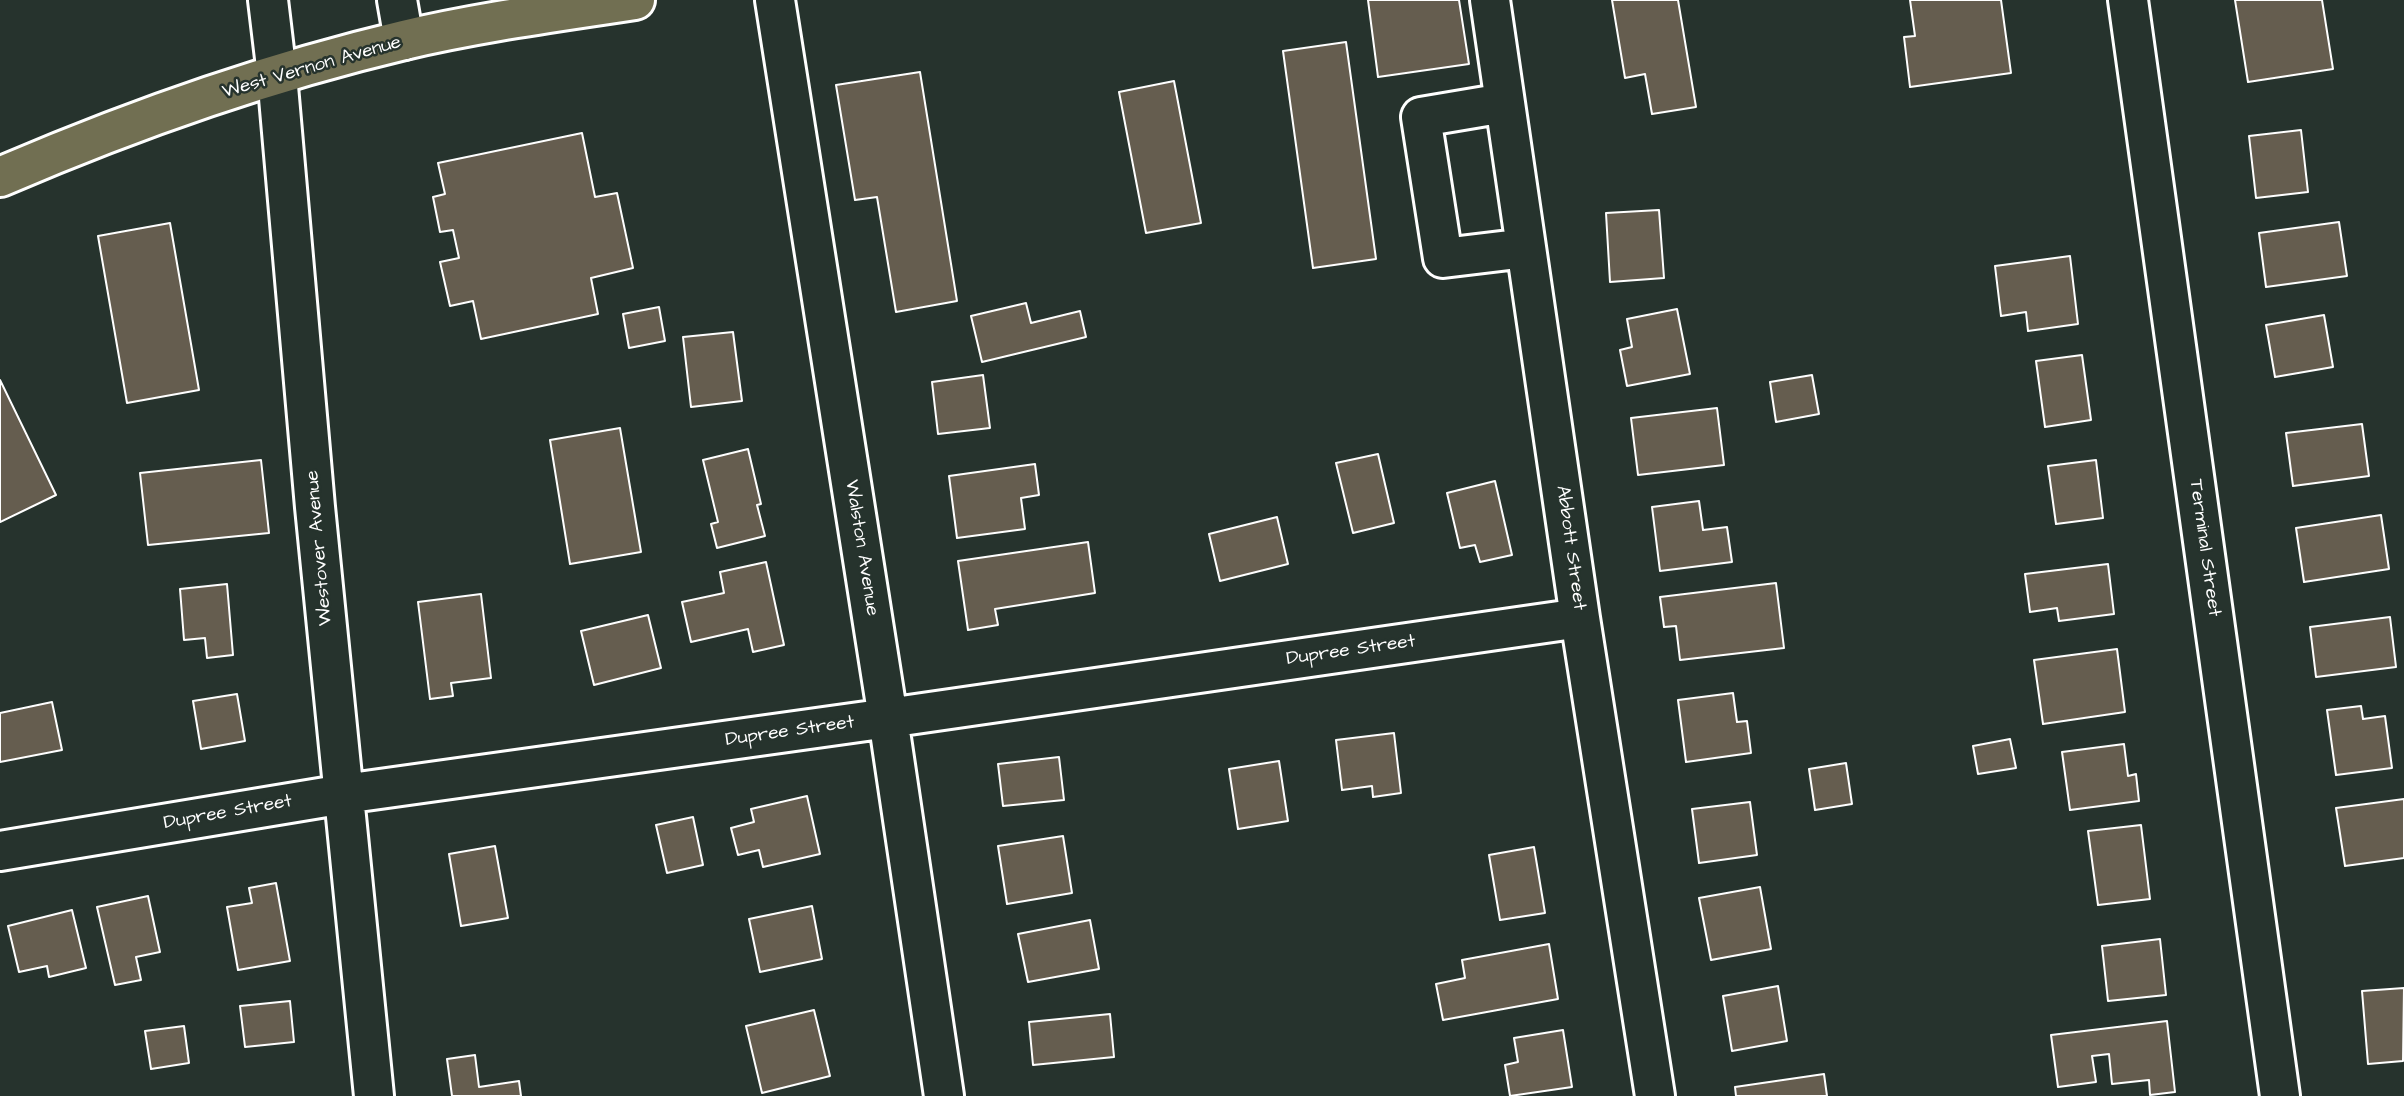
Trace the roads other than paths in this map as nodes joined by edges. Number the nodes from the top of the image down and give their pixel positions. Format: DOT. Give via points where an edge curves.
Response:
graph roads {
  1 [pos="268,0"];
  2 [pos="397,0"];
  3 [pos="635,0"];
  4 [pos="775,0"];
  5 [pos="1490,0"];
  6 [pos="2128,0"];
  7 [pos="524,8"];
  8 [pos="404,40"];
  9 [pos="277,75"];
  10 [pos="1504,103"];
  11 [pos="0,177"];
  12 [pos="1526,248"];
  13 [pos="1580,618"];
  14 [pos="888,719"];
  15 [pos="344,794"];
  16 [pos="0,851"];
  17 [pos="374,1096"];
  18 [pos="944,1096"];
  19 [pos="1655,1096"];
  20 [pos="2280,1096"];
  1 -- 9 [label="street, Westover Avenue"];
  2 -- 8 [label="street"];
  3 -- 7 [label="main road, West Vernon Avenue"];
  4 -- 14 [label="street, Walston Avenue"];
  5 -- 10 [label="street, Abbott Street"];
  6 -- 20 [label="street, Terminal Street"];
  7 -- 8 [label="main road, West Vernon Avenue"];
  8 -- 9 [label="main road, West Vernon Avenue"];
  9 -- 11 [label="main road, West Vernon Avenue" via="97,136"];
  9 -- 15 [label="street, Westover Avenue"];
  10 -- 12 [label="street, Abbott Street"];
  10 -- 12 [label="street" via="1421,117 1443,258"];
  12 -- 13 [label="street, Abbott Street"];
  13 -- 14 [label="street, Dupree Street"];
  13 -- 19 [label="street, Abbott Street"];
  14 -- 15 [label="street, Dupree Street"];
  14 -- 18 [label="street, Walston Avenue"];
  15 -- 16 [label="street, Dupree Street"];
  15 -- 17 [label="street, Westover Avenue"];
}
